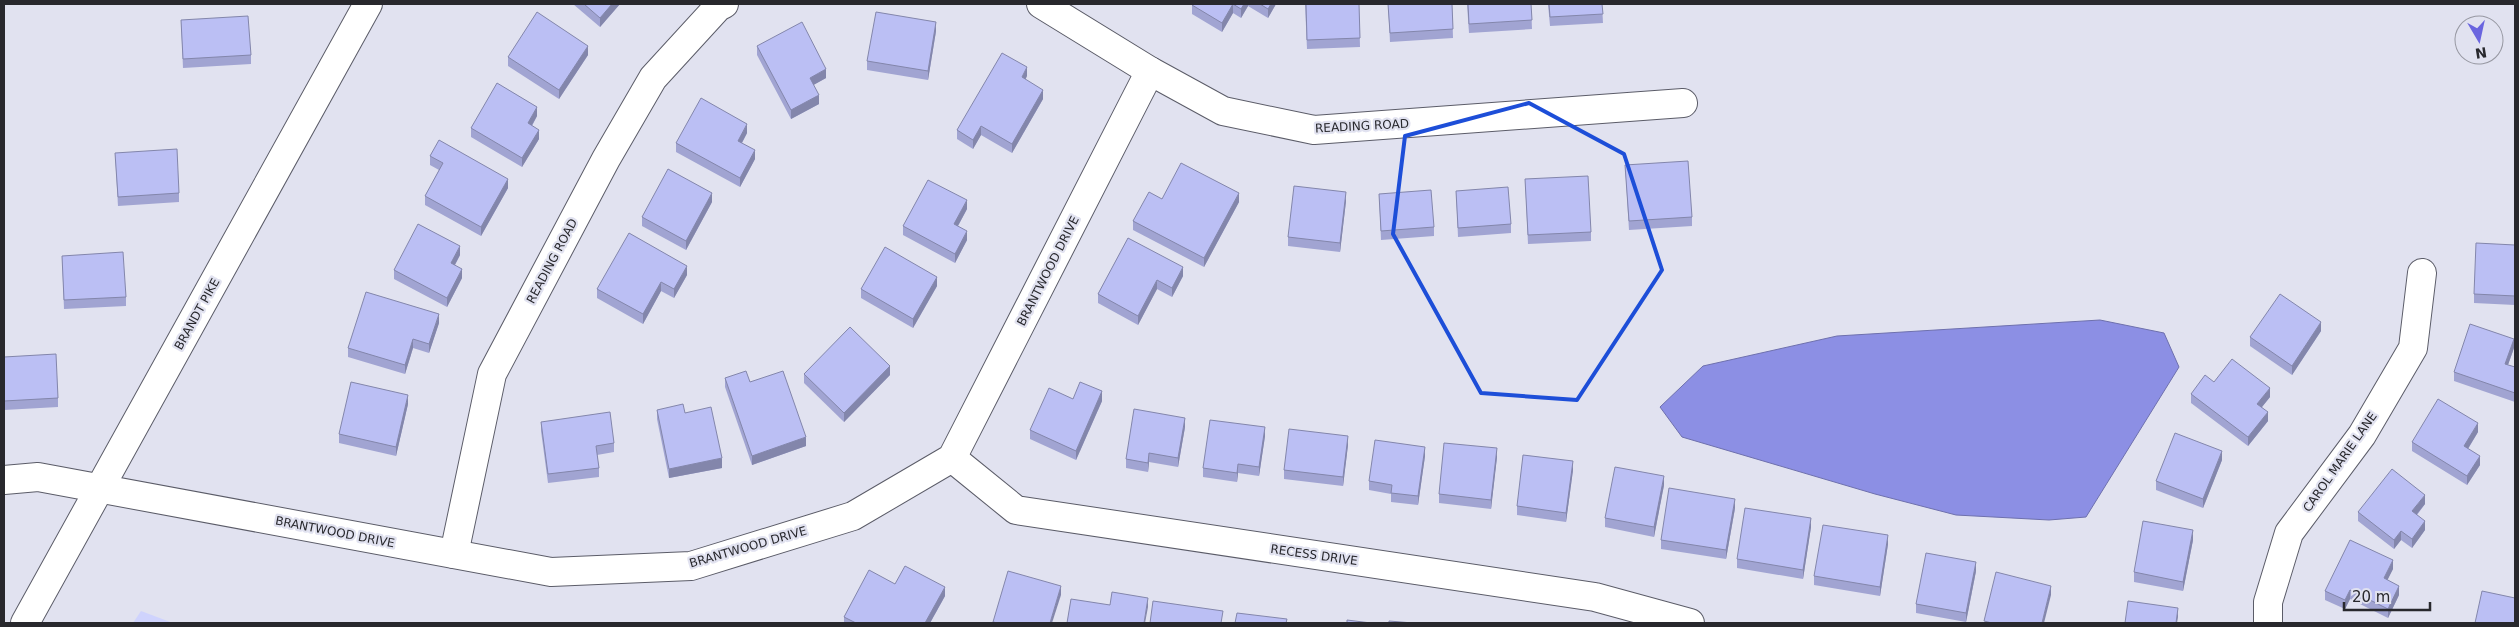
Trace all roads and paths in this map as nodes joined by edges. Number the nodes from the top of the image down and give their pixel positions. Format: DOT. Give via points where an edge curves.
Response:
graph roads {
  1 [pos="368,4"];
  2 [pos="724,4"];
  3 [pos="1041,4"];
  4 [pos="1150,71"];
  5 [pos="1683,103"];
  6 [pos="2422,273"];
  7 [pos="952,458"];
  8 [pos="4,480"];
  9 [pos="100,488"];
  10 [pos="454,554"];
  11 [pos="25,623"];
  12 [pos="1690,623"];
  13 [pos="2268,623"];
  1 -- 9 [label="street, BRANDT PIKE"];
  2 -- 10 [label="street, READING ROAD" via="653,78 606,159 492,374"];
  3 -- 4 [label="street, READING ROAD"];
  4 -- 5 [label="street, READING ROAD" via="1222,111 1314,130"];
  4 -- 7 [label="street, BRANTWOOD DRIVE"];
  6 -- 13 [label="street, CAROL MARIE LANE" via="2413,348 2362,435 2289,533 2268,602"];
  7 -- 10 [label="street, BRANTWOOD DRIVE" via="853,516 691,566 551,572"];
  7 -- 12 [label="street, RECESS DRIVE" via="1016,510 1595,597"];
  8 -- 9 [label="street, BRANTWOOD DRIVE" via="38,477"];
  9 -- 10 [label="street, BRANTWOOD DRIVE"];
  9 -- 11 [label="street, BRANDT PIKE"];
}
